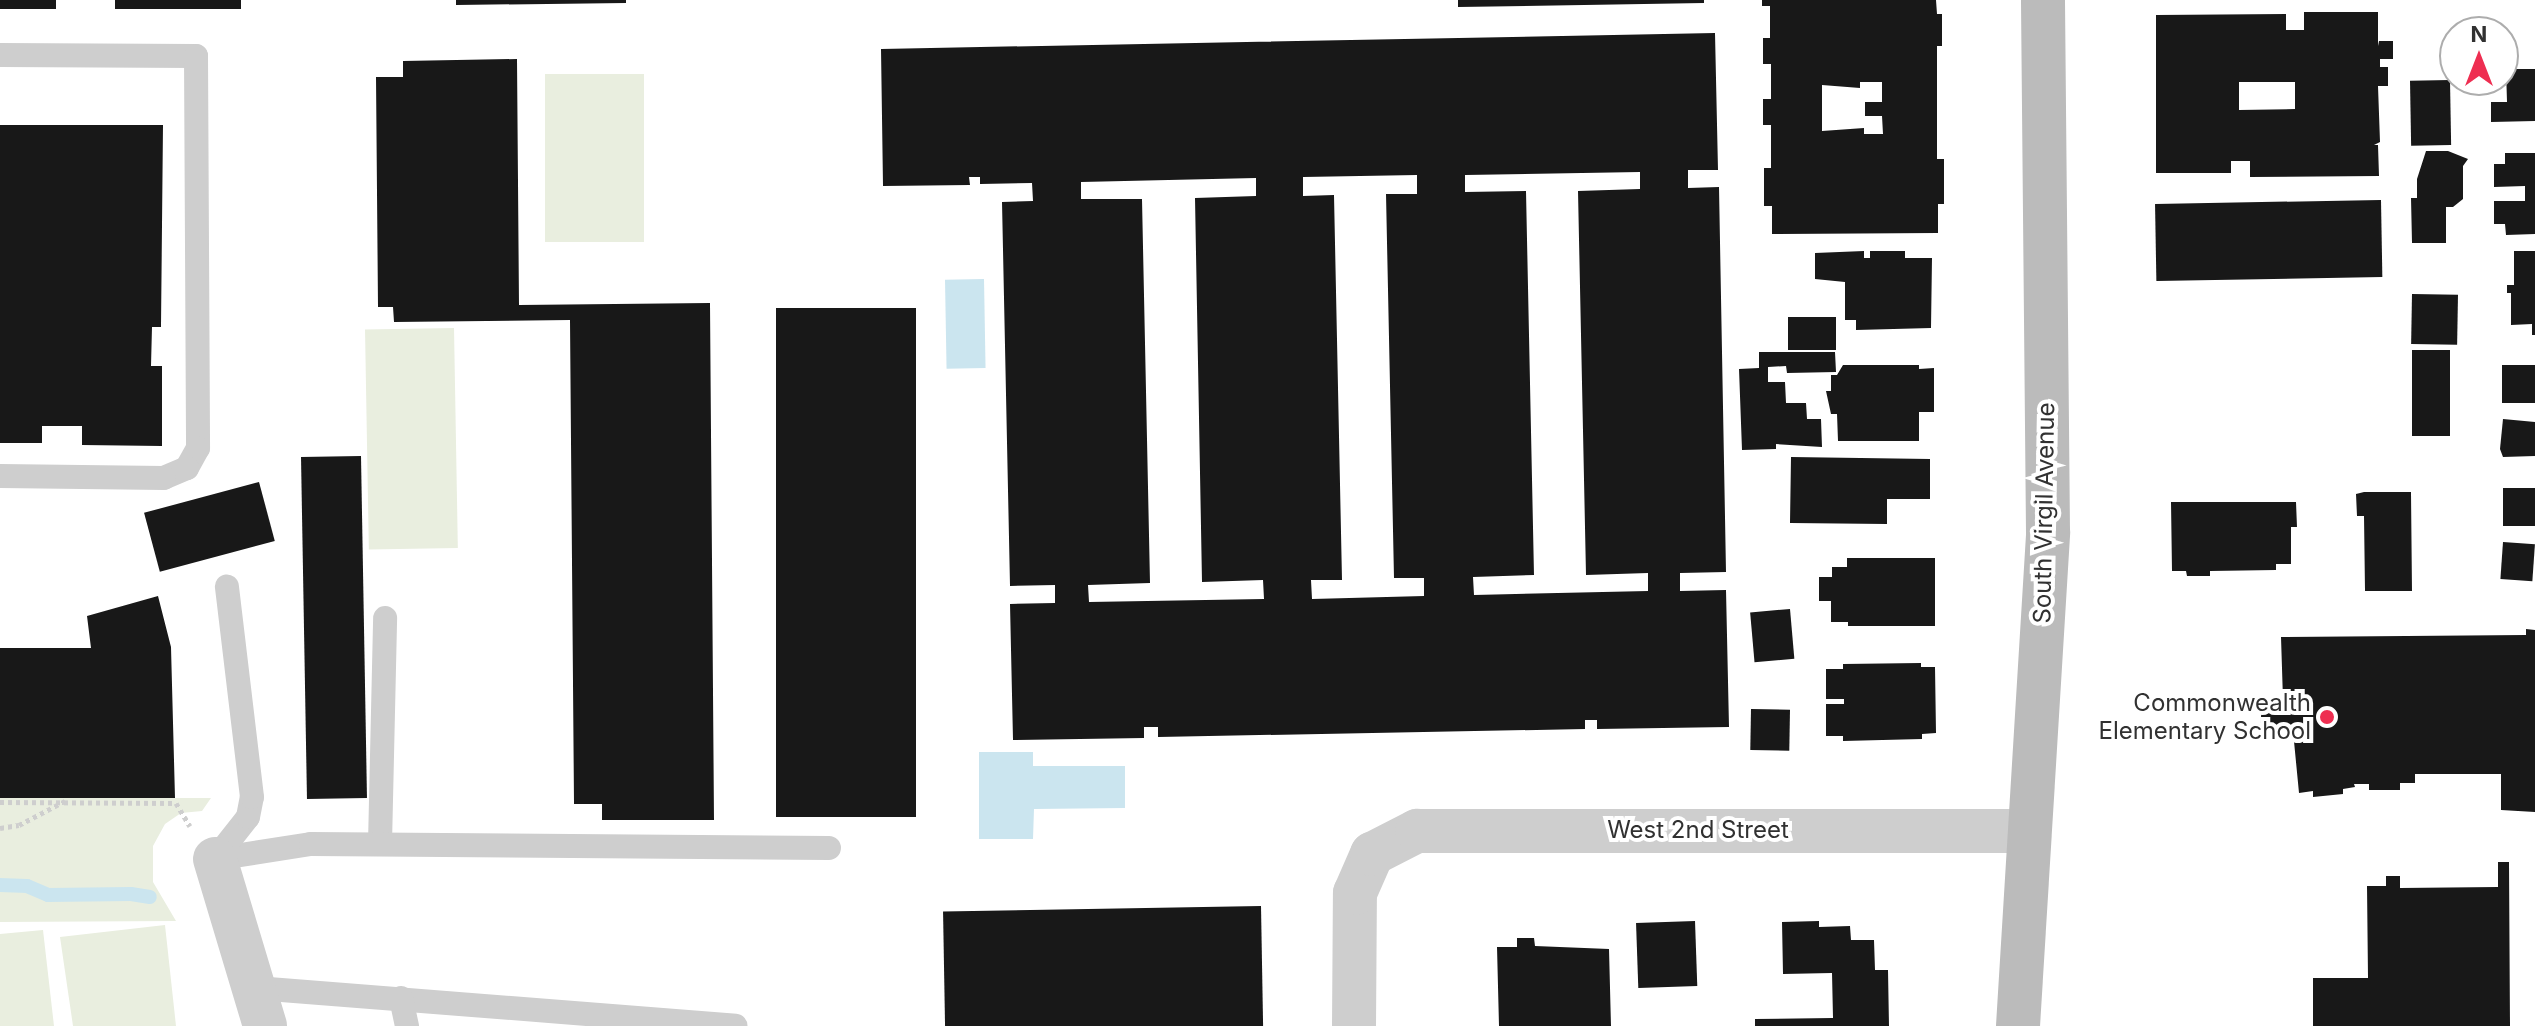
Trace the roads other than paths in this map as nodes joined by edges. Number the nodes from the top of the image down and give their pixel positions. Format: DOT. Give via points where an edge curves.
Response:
graph roads {
  1 [pos="2043,0"];
  2 [pos="0,55"];
  3 [pos="0,476"];
  4 [pos="227,586"];
  5 [pos="385,618"];
  6 [pos="2029,831"];
  7 [pos="380,844"];
  8 [pos="829,848"];
  9 [pos="215,859"];
  10 [pos="401,998"];
  11 [pos="261,1007"];
  12 [pos="556,1019"];
  13 [pos="407,1026"];
  14 [pos="735,1026"];
  15 [pos="1354,1026"];
  16 [pos="2018,1026"];
  1 -- 6 [label="main road, South Virgil Avenue" via="2048,532"];
  2 -- 3 [label="lane" via="196,56 198,448 187,468 164,478"];
  4 -- 9 [label="lane" via="252,797 248,817"];
  5 -- 7 [label="lane"];
  6 -- 15 [label="street, West 2nd Street" via="1417,831 1372,854 1355,893"];
  6 -- 16 [label="main road, South Virgil Avenue"];
  7 -- 8 [label="lane"];
  7 -- 9 [label="lane" via="311,844"];
  9 -- 11 [label="street"];
  10 -- 11 [label="lane"];
  10 -- 12 [label="lane"];
  10 -- 13 [label="lane"];
  12 -- 14 [label="lane"];
}
